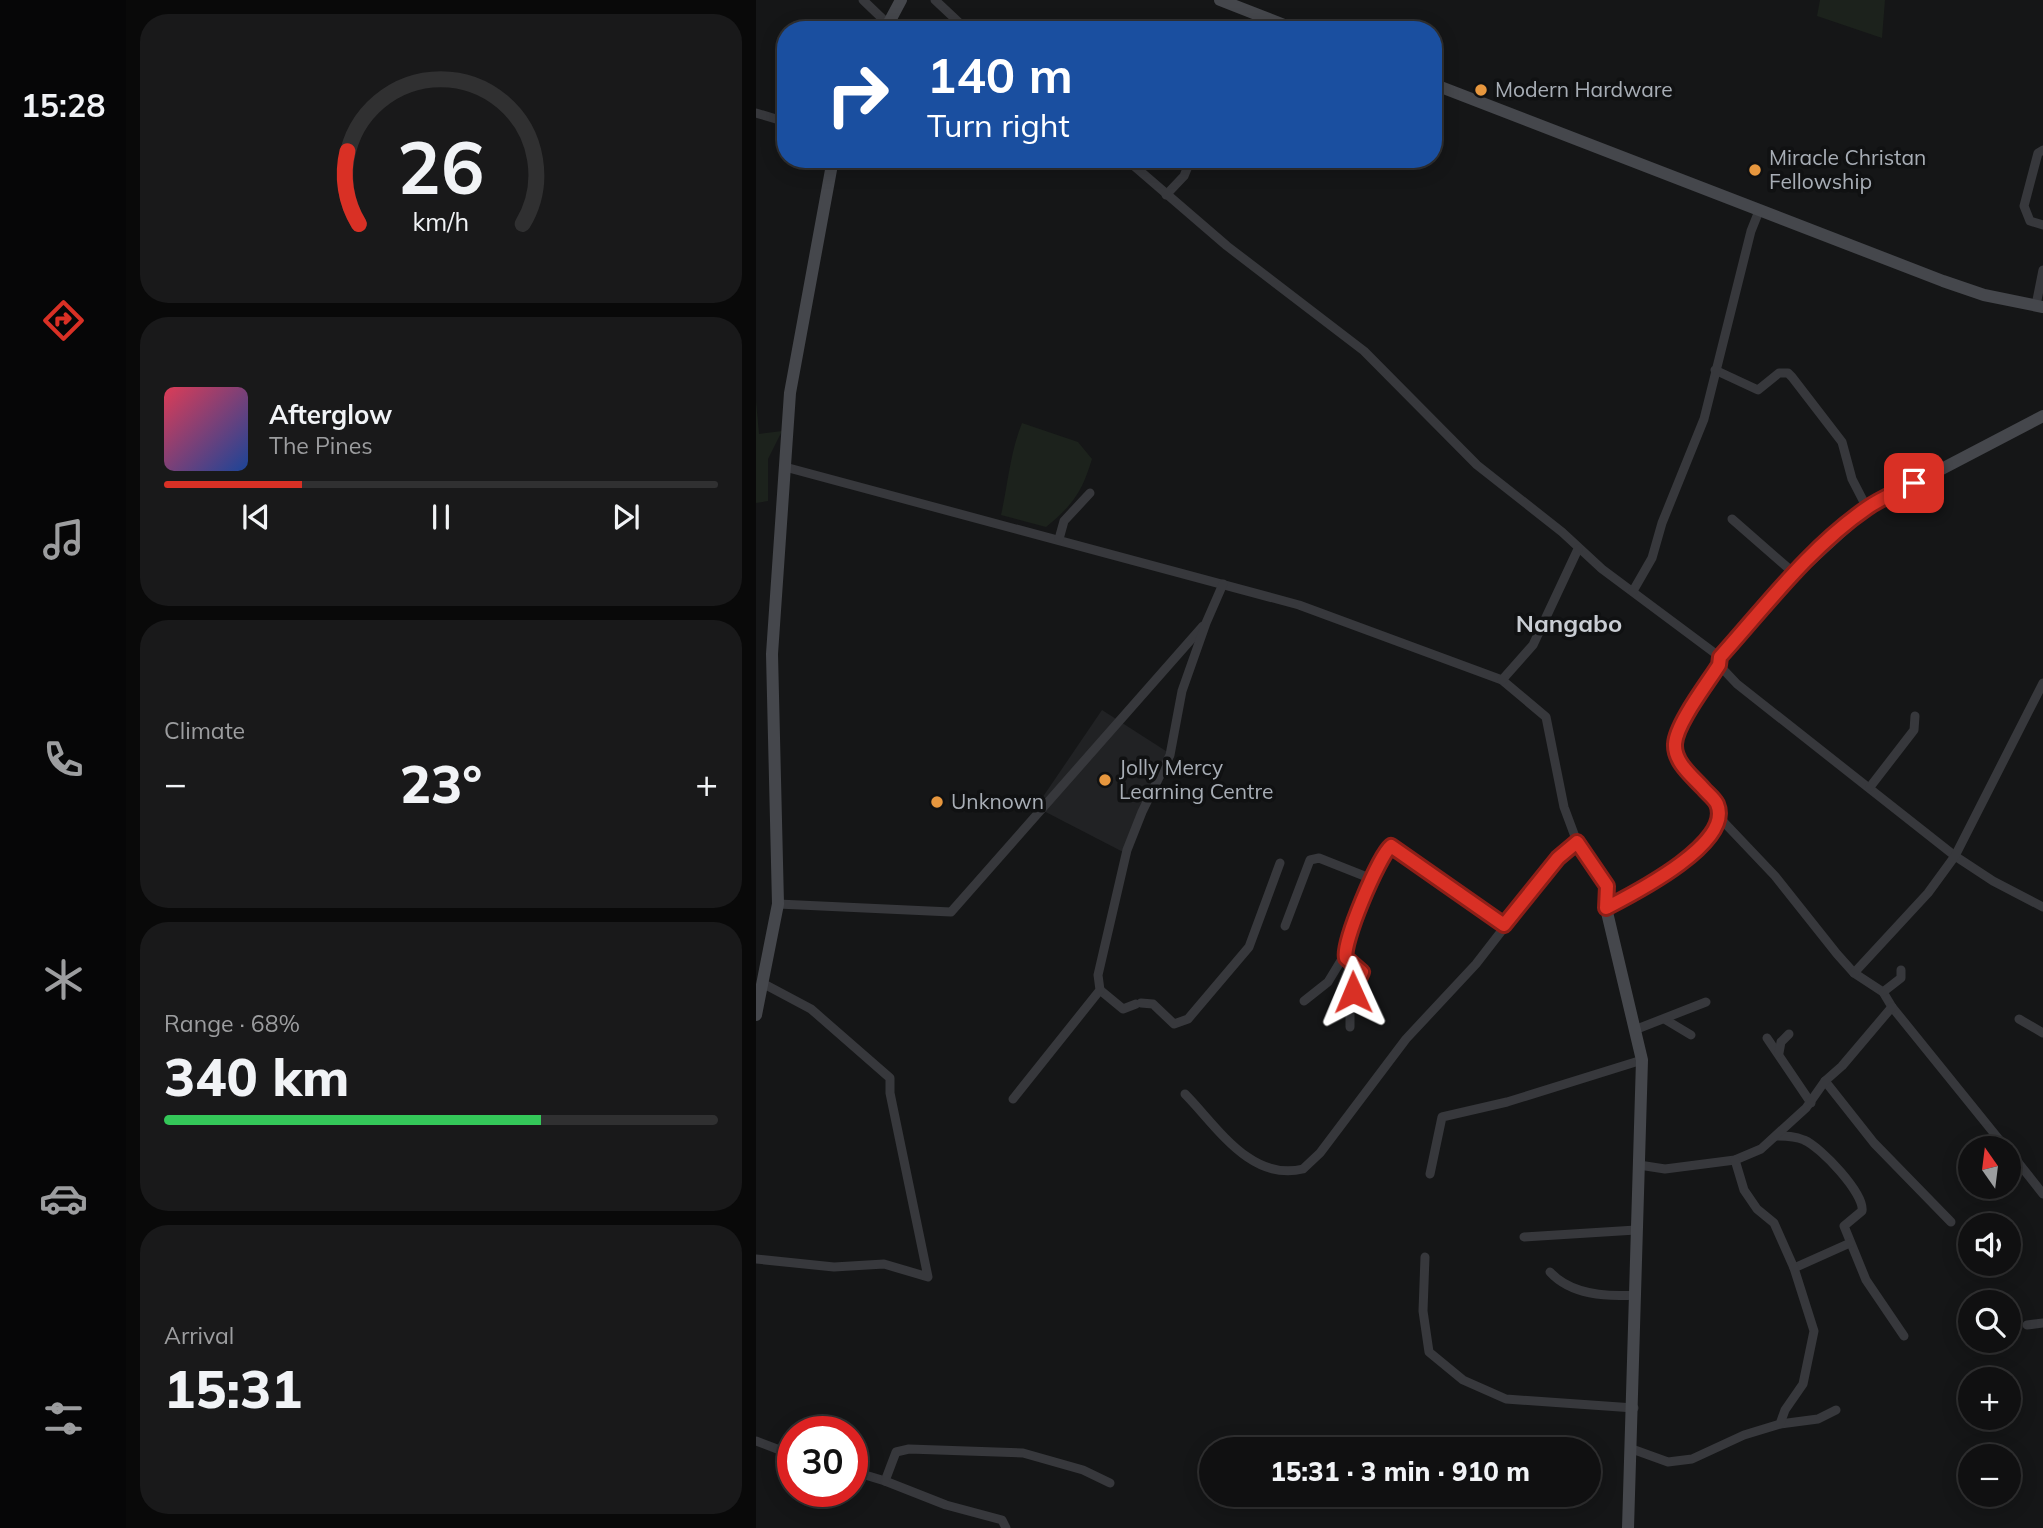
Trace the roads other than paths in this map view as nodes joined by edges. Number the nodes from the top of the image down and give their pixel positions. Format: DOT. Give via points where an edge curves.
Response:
graph roads {
  1 [pos="863,0"];
  2 [pos="901,0"];
  3 [pos="935,0"];
  4 [pos="1220,0"];
  5 [pos="882,21"];
  6 [pos="890,21"];
  7 [pos="957,21"];
  8 [pos="1268,21"];
  9 [pos="1442,88"];
  10 [pos="756,113"];
  11 [pos="777,119"];
  12 [pos="2043,150"];
  13 [pos="831,168"];
  14 [pos="1136,168"];
  15 [pos="1187,168"];
  16 [pos="1166,195"];
  17 [pos="1759,211"];
  18 [pos="2043,225"];
  19 [pos="2043,270"];
  20 [pos="2039,306"];
  21 [pos="1715,370"];
  22 [pos="2043,416"];
  23 [pos="785,467"];
  24 [pos="1090,493"];
  25 [pos="1867,508"];
  26 [pos="1732,519"];
  27 [pos="1059,539"];
  28 [pos="1578,549"];
  29 [pos="1795,574"];
  30 [pos="1223,584"];
  31 [pos="1633,591"];
  32 [pos="1206,623"];
  33 [pos="1719,661"];
  34 [pos="1502,680"];
  35 [pos="2043,683"];
  36 [pos="1915,716"];
  37 [pos="1870,788"];
  38 [pos="1718,816"];
  39 [pos="1577,842"];
  40 [pos="1955,856"];
  41 [pos="1280,863"];
  42 [pos="1372,879"];
  43 [pos="778,904"];
  44 [pos="2043,907"];
  45 [pos="1606,908"];
  46 [pos="1504,925"];
  47 [pos="1285,926"];
  48 [pos="1345,954"];
  49 [pos="1901,970"];
  50 [pos="1854,973"];
  51 [pos="764,984"];
  52 [pos="1100,990"];
  53 [pos="1883,992"];
  54 [pos="1304,1001"];
  55 [pos="1706,1002"];
  56 [pos="1892,1007"];
  57 [pos="756,1015"];
  58 [pos="2019,1019"];
  59 [pos="1666,1020"];
  60 [pos="1350,1027"];
  61 [pos="1637,1030"];
  62 [pos="2043,1033"];
  63 [pos="1789,1034"];
  64 [pos="1691,1035"];
  65 [pos="1767,1038"];
  66 [pos="1779,1053"];
  67 [pos="1642,1060"];
  68 [pos="1825,1082"];
  69 [pos="1185,1094"];
  70 [pos="1013,1099"];
  71 [pos="1811,1103"];
  72 [pos="1777,1136"];
  73 [pos="1997,1136"];
  74 [pos="1735,1160"];
  75 [pos="1639,1165"];
  76 [pos="2021,1166"];
  77 [pos="1430,1174"];
  78 [pos="2043,1194"];
  79 [pos="1951,1222"];
  80 [pos="1636,1230"];
  81 [pos="1524,1237"];
  82 [pos="1850,1243"];
  83 [pos="1425,1257"];
  84 [pos="756,1259"];
  85 [pos="1794,1268"];
  86 [pos="1550,1272"];
  87 [pos="1636,1296"];
  88 [pos="2043,1323"];
  89 [pos="2027,1325"];
  90 [pos="1904,1336"];
  91 [pos="1634,1408"];
  92 [pos="1836,1410"];
  93 [pos="1780,1424"];
  94 [pos="756,1441"];
  95 [pos="777,1449"];
  96 [pos="1632,1449"];
  97 [pos="868,1476"];
  98 [pos="886,1481"];
  99 [pos="1110,1483"];
  100 [pos="1006,1528"];
  101 [pos="1629,1528"];
  1 -- 5 [label="street"];
  2 -- 6 [label="street"];
  3 -- 7 [label="street"];
  4 -- 8 [label="street"];
  9 -- 17 [label="street"];
  10 -- 11 [label="street"];
  12 -- 18 [label="street" via="2038,153 2024,206 2030,221"];
  13 -- 23 [label="street" via="790,393"];
  14 -- 16 [label="street"];
  15 -- 16 [label="street"];
  16 -- 28 [label="street" via="1364,351 1477,466"];
  17 -- 20 [label="street" via="1984,295"];
  17 -- 21 [label="street"];
  19 -- 20 [label="street"];
  21 -- 25 [label="street" via="1758,390 1779,373 1788,373 1842,442 1852,479"];
  21 -- 31 [label="street" via="1704,419 1652,558"];
  22 -- 25 [label="street"];
  23 -- 27 [label="street"];
  23 -- 43 [label="street" via="772,654"];
  24 -- 27 [label="street" via="1064,521"];
  25 -- 29 [label="street"];
  26 -- 29 [label="street"];
  27 -- 30 [label="street"];
  28 -- 31 [label="street"];
  28 -- 34 [label="street" via="1533,645"];
  29 -- 33 [label="street"];
  30 -- 32 [label="street"];
  30 -- 34 [label="street" via="1300,605"];
  31 -- 33 [label="street"];
  32 -- 43 [label="street" via="951,912"];
  32 -- 52 [label="street" via="1182,691 1170,755 1127,850 1098,975"];
  33 -- 37 [label="street" via="1737,684"];
  33 -- 38 [label="street" via="1683,723 1675,749 1677,758 1717,805"];
  34 -- 39 [label="street" via="1546,717 1564,807"];
  35 -- 40 [label="street"];
  36 -- 37 [label="street" via="1914,730"];
  37 -- 40 [label="street"];
  38 -- 45 [label="street" via="1713,833 1696,851 1650,885"];
  38 -- 50 [label="street" via="1775,876"];
  39 -- 45 [label="street" via="1607,886"];
  39 -- 46 [label="street" via="1558,858"];
  40 -- 44 [label="street"];
  40 -- 50 [label="street" via="1928,893"];
  41 -- 52 [label="street" via="1249,947 1188,1019 1174,1024 1153,1004 1123,1009"];
  42 -- 46 [label="street" via="1384,853 1393,846"];
  42 -- 47 [label="street" via="1319,858 1310,860"];
  42 -- 48 [label="street"];
  43 -- 51 [label="street"];
  45 -- 61 [label="street"];
  46 -- 69 [label="street" via="1303,1169 1279,1169 1226,1142"];
  48 -- 54 [label="street" via="1328,982"];
  48 -- 60 [label="street" via="1362,972 1350,1000"];
  49 -- 53 [label="street" via="1901,978"];
  50 -- 53 [label="street"];
  51 -- 57 [label="street"];
  51 -- 84 [label="street" via="811,1009 890,1077 928,1277 884,1264 834,1267"];
  52 -- 70 [label="street"];
  53 -- 56 [label="street"];
  55 -- 59 [label="street"];
  56 -- 68 [label="street"];
  56 -- 73 [label="street"];
  58 -- 62 [label="street"];
  59 -- 61 [label="street"];
  59 -- 64 [label="street"];
  61 -- 67 [label="street"];
  63 -- 66 [label="street"];
  65 -- 66 [label="street"];
  66 -- 71 [label="street"];
  67 -- 75 [label="street"];
  67 -- 77 [label="street" via="1442,1117"];
  68 -- 71 [label="street"];
  68 -- 79 [label="street" via="1874,1143"];
  71 -- 72 [label="street"];
  72 -- 74 [label="street"];
  72 -- 82 [label="street" via="1815,1145 1861,1199 1862,1211 1844,1224"];
  74 -- 75 [label="street" via="1665,1169"];
  74 -- 85 [label="street" via="1744,1190 1756,1209 1774,1223"];
  75 -- 80 [label="street"];
  76 -- 78 [label="street"];
  80 -- 81 [label="street"];
  80 -- 87 [label="street"];
  82 -- 85 [label="street"];
  82 -- 90 [label="street" via="1866,1280"];
  83 -- 91 [label="street" via="1423,1311 1429,1352 1463,1380 1506,1399"];
  85 -- 93 [label="street" via="1815,1340 1803,1384"];
  86 -- 87 [label="street" via="1560,1283 1580,1290"];
  87 -- 91 [label="street"];
  88 -- 89 [label="street"];
  91 -- 96 [label="street"];
  92 -- 93 [label="street" via="1818,1419"];
  93 -- 96 [label="street" via="1692,1459 1668,1462"];
  94 -- 95 [label="street"];
  96 -- 101 [label="street"];
  97 -- 98 [label="street"];
  98 -- 99 [label="street" via="896,1452 909,1449 1023,1453"];
  98 -- 100 [label="street" via="946,1505 1002,1520"];
}
